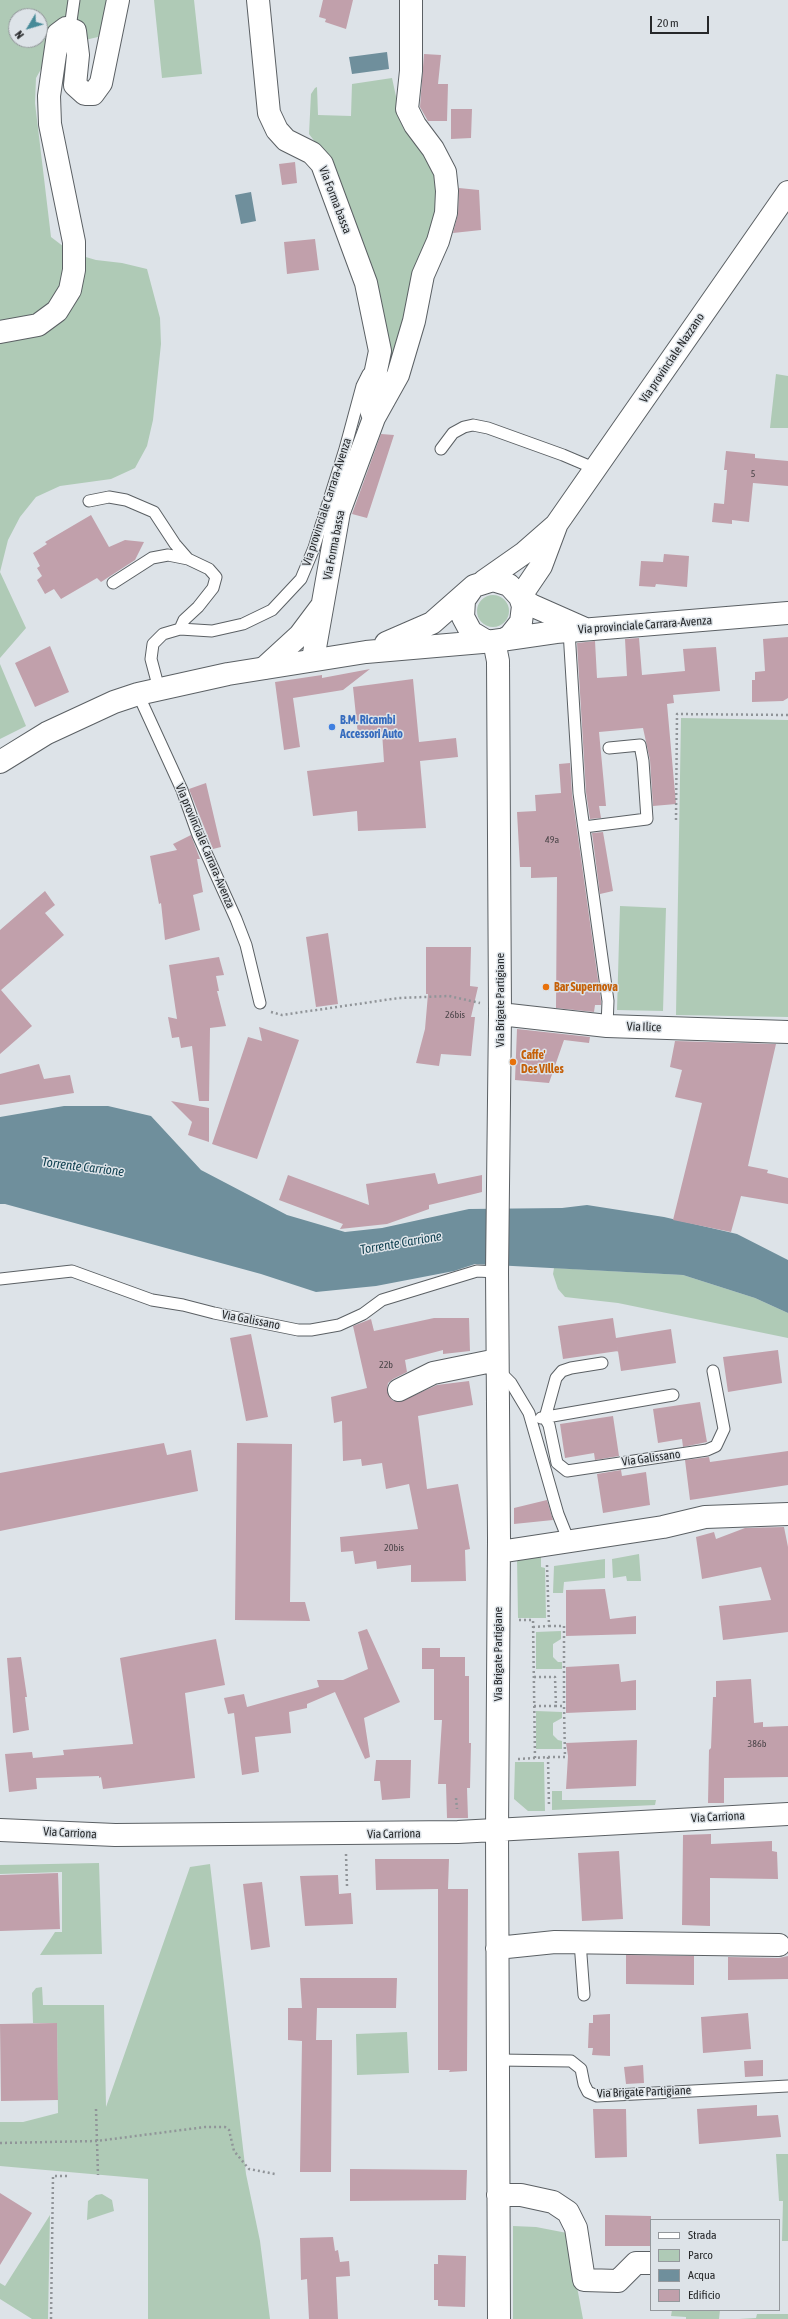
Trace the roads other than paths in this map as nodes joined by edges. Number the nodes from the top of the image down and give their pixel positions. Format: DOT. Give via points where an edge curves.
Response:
graph roads {
  1 [pos="74,0"];
  2 [pos="118,0"];
  3 [pos="258,0"];
  4 [pos="411,0"];
  5 [pos="70,28"];
  6 [pos="788,192"];
  7 [pos="0,332"];
  8 [pos="378,366"];
  9 [pos="374,418"];
  10 [pos="441,449"];
  11 [pos="596,469"];
  12 [pos="90,501"];
  13 [pos="556,525"];
  14 [pos="188,559"];
  15 [pos="113,583"];
  16 [pos="479,584"];
  17 [pos="520,597"];
  18 [pos="323,604"];
  19 [pos="787,612"];
  20 [pos="180,629"];
  21 [pos="578,630"];
  22 [pos="494,640"];
  23 [pos="366,652"];
  24 [pos="314,659"];
  25 [pos="264,668"];
  26 [pos="159,689"];
  27 [pos="138,694"];
  28 [pos="609,748"];
  29 [pos="0,762"];
  30 [pos="584,827"];
  31 [pos="260,1003"];
  32 [pos="500,1010"];
  33 [pos="607,1026"];
  34 [pos="788,1032"];
  35 [pos="0,1279"];
  36 [pos="497,1282"];
  37 [pos="602,1363"];
  38 [pos="497,1365"];
  39 [pos="713,1371"];
  40 [pos="399,1390"];
  41 [pos="673,1395"];
  42 [pos="529,1413"];
  43 [pos="545,1418"];
  44 [pos="788,1514"];
  45 [pos="572,1540"];
  46 [pos="499,1552"];
  47 [pos="788,1814"];
  48 [pos="0,1830"];
  49 [pos="497,1831"];
  50 [pos="580,1942"];
  51 [pos="779,1944"];
  52 [pos="497,1948"];
  53 [pos="584,1996"];
  54 [pos="498,2060"];
  55 [pos="788,2086"];
  56 [pos="498,2195"];
  57 [pos="650,2263"];
  58 [pos="499,2319"];
  1 -- 5 [label="lane"];
  2 -- 5 [label="street" via="101,83 93,94 85,94 76,85 77,34"];
  3 -- 8 [label="street, Via Forma bassa" via="269,113 277,130 286,140 312,153 322,164 328,177 366,283 380,351"];
  4 -- 9 [label="street, Via Forma bassa" via="411,71 407,109 445,172 446,213 438,241 423,275 414,321 398,375"];
  5 -- 7 [label="street" via="62,29 58,34 49,96 50,124 74,242 74,270 70,290 57,311 38,325"];
  6 -- 11 [label="street, Via provinciale Nazzano"];
  8 -- 9 [label="street, Via Forma bassa" via="369,404"];
  8 -- 20 [label="lane, Via provinciale Carrara-Avenza" via="370,371 362,386 314,548 301,578 272,610 243,624 212,631"];
  9 -- 18 [label="street, Via Forma bassa" via="339,512"];
  10 -- 11 [label="lane" via="453,433 473,425 556,452"];
  11 -- 13 [label="street, Via provinciale Nazzano"];
  12 -- 14 [label="lane" via="109,497 126,500 154,512"];
  13 -- 16 [label="street, Via provinciale Nazzano" via="524,553"];
  13 -- 17 [label="street, Via provinciale Nazzano" via="541,566"];
  14 -- 15 [label="lane" via="168,555 152,558"];
  14 -- 20 [label="lane" via="209,569 216,577 214,588 184,620"];
  16 -- 17 [label="street" via="501,581 509,585"];
  16 -- 22 [label="street" via="464,600 463,617 471,632"];
  16 -- 23 [label="street, Via provinciale Carrara-Avenza" via="432,623"];
  17 -- 21 [label="street"];
  17 -- 22 [label="street" via="523,606 521,622 510,636"];
  18 -- 24 [label="street, Via Forma bassa"];
  18 -- 25 [label="street, Via Forma bassa" via="300,635"];
  19 -- 21 [label="street, Via provinciale Carrara-Avenza"];
  20 -- 26 [label="lane, Via provinciale Carrara-Avenza" via="163,634 153,644 151,659"];
  21 -- 22 [label="street, Via provinciale Carrara-Avenza"];
  21 -- 30 [label="lane" via="579,793"];
  22 -- 23 [label="street, Via provinciale Carrara-Avenza"];
  22 -- 32 [label="street, Via Brigate Partigiane" via="498,661"];
  23 -- 24 [label="street, Via provinciale Carrara-Avenza"];
  24 -- 25 [label="street, Via provinciale Carrara-Avenza"];
  25 -- 26 [label="street, Via provinciale Carrara-Avenza"];
  26 -- 27 [label="street, Via provinciale Carrara-Avenza"];
  27 -- 29 [label="street, Via provinciale Carrara-Avenza" via="114,702 47,733"];
  27 -- 31 [label="lane, Via provinciale Carrara-Avenza" via="182,790 198,835 236,919 246,945"];
  28 -- 30 [label="lane" via="640,745 647,819"];
  30 -- 33 [label="lane" via="608,1001"];
  32 -- 33 [label="street, Via Ilice"];
  32 -- 36 [label="street, Via Brigate Partigiane"];
  33 -- 34 [label="street, Via Ilice"];
  35 -- 36 [label="lane, Via Galissano" via="72,1271 152,1300 298,1330 339,1325 363,1314 382,1300 477,1271"];
  36 -- 38 [label="street, Via Brigate Partigiane"];
  37 -- 43 [label="lane" via="562,1371 556,1378"];
  38 -- 40 [label="street" via="433,1373"];
  38 -- 42 [label="lane"];
  38 -- 46 [label="street, Via Brigate Partigiane"];
  39 -- 43 [label="lane, Via Galissano" via="724,1429 720,1441 707,1450 567,1471 557,1463 549,1425"];
  41 -- 43 [label="lane" via="555,1414"];
  42 -- 43 [label="lane" via="538,1418"];
  42 -- 45 [label="lane" via="558,1514 566,1534"];
  44 -- 45 [label="street" via="705,1517 663,1527"];
  45 -- 46 [label="street"];
  46 -- 49 [label="street, Via Brigate Partigiane"];
  47 -- 49 [label="street, Via Carriona"];
  48 -- 49 [label="street, Via Carriona" via="115,1835 338,1835"];
  49 -- 52 [label="street, Via Brigate Partigiane"];
  50 -- 51 [label="street"];
  50 -- 52 [label="street"];
  50 -- 53 [label="lane"];
  52 -- 54 [label="street, Via Brigate Partigiane"];
  54 -- 55 [label="lane, Via Brigate Partigiane" via="571,2061 581,2069 588,2092 597,2096"];
  54 -- 56 [label="street, Via Brigate Partigiane"];
  56 -- 57 [label="street" via="521,2195 553,2202 568,2212 576,2228 584,2280 618,2281 636,2264"];
  56 -- 58 [label="street, Via Brigate Partigiane"];
}
